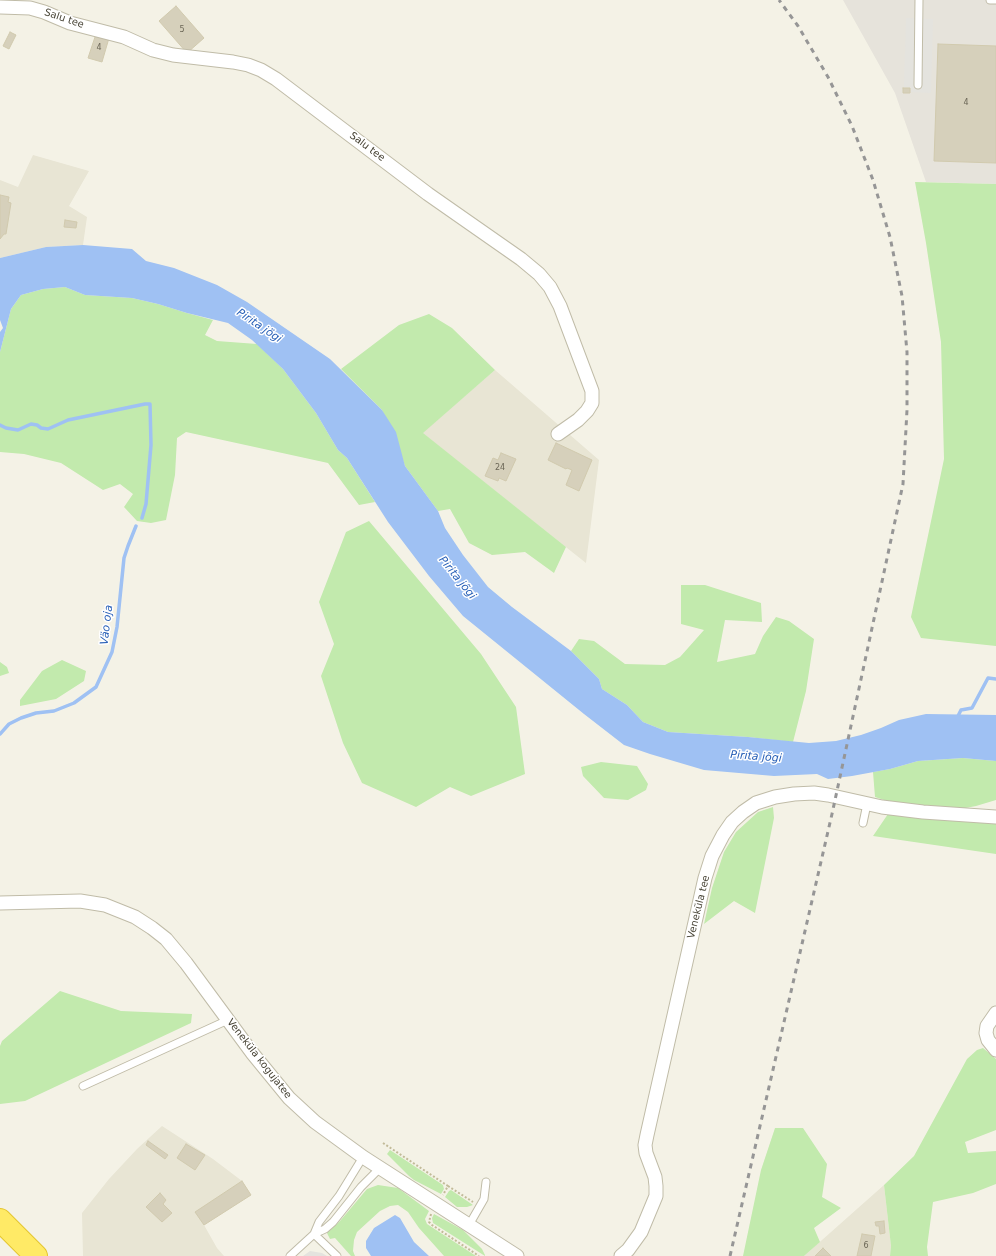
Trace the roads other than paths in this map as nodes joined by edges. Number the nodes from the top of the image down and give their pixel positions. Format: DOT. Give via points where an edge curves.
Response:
graph roads {
  1 [pos="919,0"];
  2 [pos="990,0"];
  3 [pos="996,0"];
  4 [pos="0,7"];
  5 [pos="918,85"];
  6 [pos="558,434"];
  7 [pos="867,804"];
  8 [pos="996,817"];
  9 [pos="863,823"];
  10 [pos="0,903"];
  11 [pos="996,1013"];
  12 [pos="228,1020"];
  13 [pos="996,1050"];
  14 [pos="83,1086"];
  15 [pos="363,1157"];
  16 [pos="380,1168"];
  17 [pos="486,1182"];
  18 [pos="0,1220"];
  19 [pos="469,1225"];
  20 [pos="314,1234"];
  21 [pos="0,1242"];
  22 [pos="15,1256"];
  23 [pos="36,1256"];
  24 [pos="290,1256"];
  25 [pos="337,1256"];
  26 [pos="517,1256"];
  27 [pos="621,1256"];
  1 -- 5 [label="lane"];
  2 -- 3 [label="lane"];
  4 -- 6 [label="street, Salu tee" via="30,8 173,55 232,62 261,70 428,194 521,259 550,287 560,306 592,391 592,403 587,411"];
  7 -- 8 [label="street, Veneküla tee" via="923,812"];
  7 -- 9 [label="lane"];
  7 -- 27 [label="street, Veneküla tee" via="814,794 775,797 756,803 743,812 723,835 712,856 705,878 645,1145 655,1177 656,1196 641,1232"];
  10 -- 12 [label="street, Veneküla kogujatee" via="80,902 105,905 135,917 166,939"];
  11 -- 13 [label="street" via="987,1026 986,1033"];
  12 -- 14 [label="lane"];
  12 -- 15 [label="street, Veneküla kogujatee" via="289,1098 315,1122"];
  15 -- 16 [label="street, Veneküla kogujatee"];
  15 -- 20 [label="lane" via="348,1184 319,1222"];
  16 -- 19 [label="street, Veneküla kogujatee"];
  16 -- 20 [label="lane" via="333,1222"];
  17 -- 19 [label="lane" via="484,1199"];
  18 -- 23 [label="highway"];
  19 -- 26 [label="street, Veneküla kogujatee"];
  20 -- 24 [label="lane"];
  20 -- 25 [label="lane"];
  21 -- 22 [label="highway"];
}
